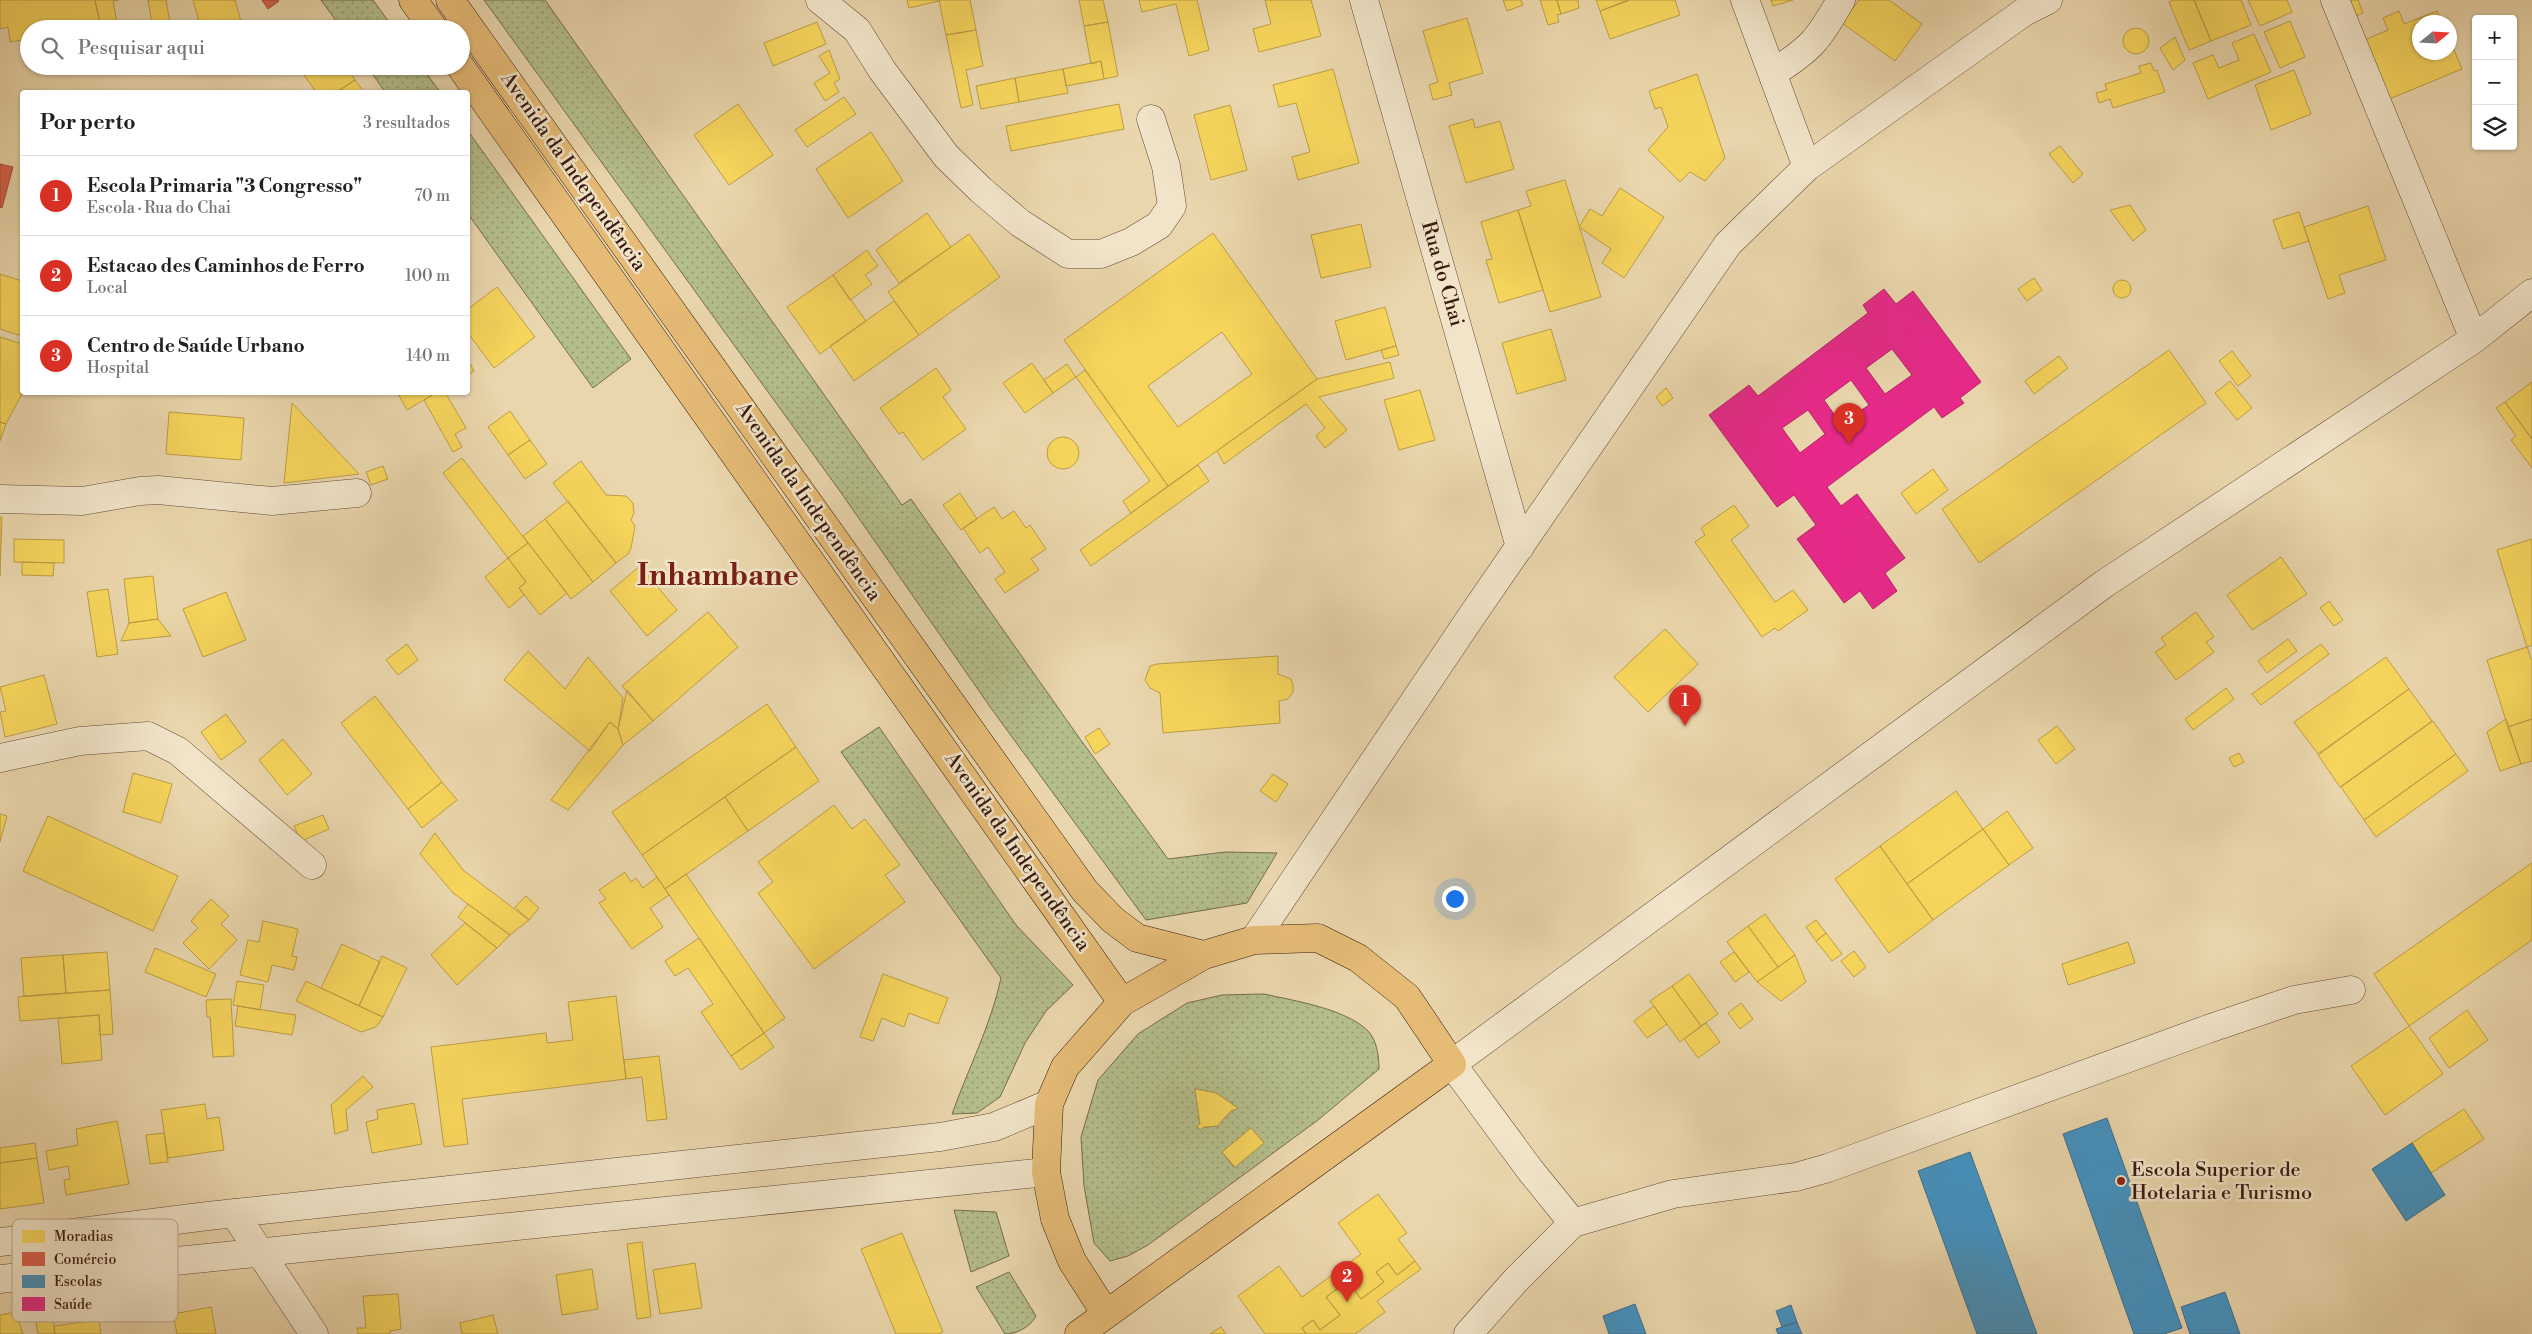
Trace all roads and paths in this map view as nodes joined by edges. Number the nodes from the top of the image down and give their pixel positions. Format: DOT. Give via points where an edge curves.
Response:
graph roads {
  1 [pos="413,0"];
  2 [pos="450,0"];
  3 [pos="820,0"];
  4 [pos="1364,0"];
  5 [pos="1746,0"];
  6 [pos="1841,0"];
  7 [pos="2048,0"];
  8 [pos="2335,0"];
  9 [pos="427,20"];
  10 [pos="464,20"];
  11 [pos="470,28"];
  12 [pos="1773,73"];
  13 [pos="466,75"];
  14 [pos="1151,119"];
  15 [pos="1806,167"];
  16 [pos="2532,293"];
  17 [pos="2474,339"];
  18 [pos="357,492"];
  19 [pos="0,499"];
  20 [pos="1520,547"];
  21 [pos="0,758"];
  22 [pos="312,865"];
  23 [pos="1254,940"];
  24 [pos="1204,956"];
  25 [pos="2351,990"];
  26 [pos="1122,1002"];
  27 [pos="1452,1064"];
  28 [pos="1049,1104"];
  29 [pos="1046,1172"];
  30 [pos="234,1213"];
  31 [pos="178,1220"];
  32 [pos="1573,1223"];
  33 [pos="260,1253"];
  34 [pos="178,1261"];
  35 [pos="1106,1314"];
  36 [pos="314,1334"];
  37 [pos="1079,1334"];
  38 [pos="1468,1334"];
  1 -- 9 [label="main road"];
  2 -- 10 [label="main road, Avenida da Independência"];
  3 -- 14 [label="street" via="857,30 882,70 946,156 1020,223 1068,254 1101,254 1131,242 1159,225 1172,206 1166,166"];
  4 -- 20 [label="street, Rua do Chai"];
  5 -- 12 [label="street"];
  6 -- 12 [label="street" via="1821,36"];
  7 -- 15 [label="street" via="2024,12"];
  8 -- 17 [label="street"];
  11 -- 24 [label="main road, Avenida da Independência" via="1085,891 1113,920 1138,938"];
  12 -- 15 [label="street"];
  13 -- 26 [label="main road, Avenida da Independência"];
  15 -- 20 [label="street" via="1728,244"];
  16 -- 17 [label="street"];
  17 -- 27 [label="street" via="2104,584"];
  18 -- 19 [label="street" via="272,500 158,490 82,502"];
  20 -- 23 [label="street"];
  21 -- 22 [label="street" via="80,741 148,736 178,751"];
  23 -- 24 [label="main road"];
  23 -- 27 [label="main road" via="1318,938 1358,958 1407,997"];
  24 -- 26 [label="main road"];
  25 -- 32 [label="street" via="2294,1000 2208,1029 1828,1168 1796,1177 1672,1194"];
  26 -- 28 [label="main road" via="1065,1068"];
  27 -- 32 [label="street"];
  27 -- 35 [label="main road"];
  28 -- 29 [label="main road"];
  28 -- 30 [label="street" via="994,1128 940,1137"];
  29 -- 33 [label="street"];
  29 -- 35 [label="main road" via="1055,1219 1072,1261"];
  30 -- 31 [label="street"];
  30 -- 33 [label="street"];
  32 -- 38 [label="street"];
  33 -- 34 [label="street"];
  33 -- 36 [label="street"];
  35 -- 37 [label="main road"];
}
